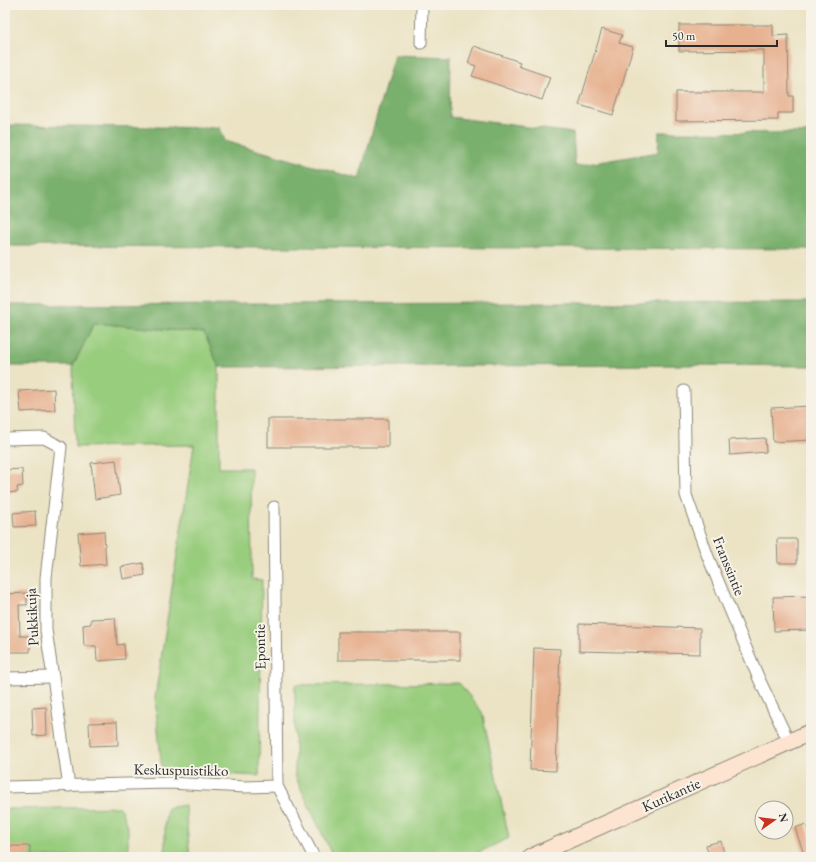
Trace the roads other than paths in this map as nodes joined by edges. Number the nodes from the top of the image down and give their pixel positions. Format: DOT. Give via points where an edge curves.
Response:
graph roads {
  1 [pos="422,5"];
  2 [pos="421,43"];
  3 [pos="684,391"];
  4 [pos="5,438"];
  5 [pos="274,507"];
  6 [pos="53,677"];
  7 [pos="5,678"];
  8 [pos="811,732"];
  9 [pos="789,742"];
  10 [pos="69,786"];
  11 [pos="277,786"];
  12 [pos="5,787"];
  13 [pos="314,857"];
  14 [pos="531,857"];
  1 -- 2 [label="street"];
  3 -- 9 [label="street, Franssintie" via="686,495 708,557 759,679"];
  4 -- 6 [label="street, Pukkikuja" via="44,438 61,447 46,578 46,630"];
  5 -- 11 [label="street, Epontie"];
  6 -- 7 [label="street"];
  6 -- 10 [label="street, Pukkikuja"];
  8 -- 9 [label="street, Kurikantie"];
  9 -- 14 [label="street, Kurikantie"];
  10 -- 11 [label="street, Keskuspuistikko" via="169,783"];
  10 -- 12 [label="street, Keskuspuistikko"];
  11 -- 13 [label="street"];
}
